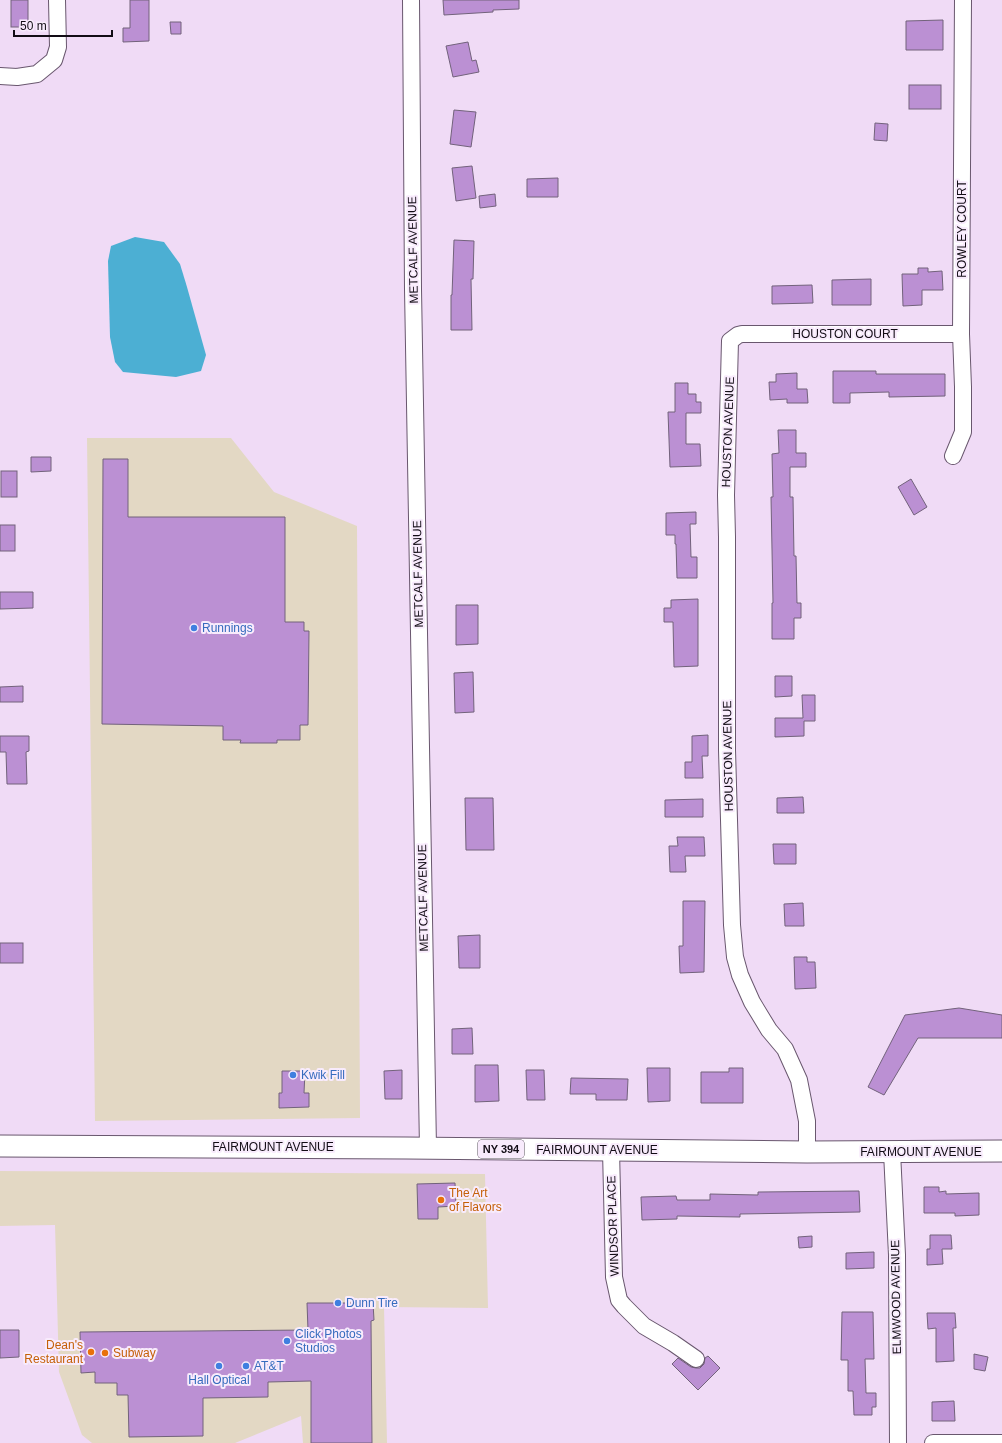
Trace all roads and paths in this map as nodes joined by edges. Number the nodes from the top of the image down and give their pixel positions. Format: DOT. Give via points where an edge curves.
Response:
graph roads {
  1 [pos="58,0"];
  2 [pos="411,0"];
  3 [pos="963,0"];
  4 [pos="0,76"];
  5 [pos="961,334"];
  6 [pos="730,341"];
  7 [pos="954,456"];
  8 [pos="0,1146"];
  9 [pos="428,1148"];
  10 [pos="610,1150"];
  11 [pos="1002,1151"];
  12 [pos="807,1152"];
  13 [pos="892,1152"];
  14 [pos="696,1360"];
  15 [pos="898,1443"];
  16 [pos="933,1443"];
  17 [pos="1002,1443"];
  1 -- 4 [label="street" via="58,47 54,60 37,74"];
  2 -- 9 [label="street, METCALF AVENUE" via="413,304"];
  3 -- 5 [label="street, ROWLEY COURT"];
  5 -- 6 [label="street, HOUSTON COURT" via="742,334"];
  5 -- 7 [label="street, ROWLEY COURT" via="963,432"];
  6 -- 12 [label="street, HOUSTON AVENUE" via="726,495 727,750 735,957 752,1002 769,1030 785,1049 799,1080 807,1122"];
  8 -- 9 [label="main road, FAIRMOUNT AVENUE / NY 394"];
  9 -- 10 [label="main road, FAIRMOUNT AVENUE / NY 394"];
  10 -- 12 [label="main road, FAIRMOUNT AVENUE / NY 394"];
  10 -- 14 [label="street, WINDSOR PLACE" via="614,1277 619,1300 644,1326"];
  11 -- 13 [label="main road, FAIRMOUNT AVENUE / NY 394"];
  12 -- 13 [label="main road, FAIRMOUNT AVENUE / NY 394"];
  13 -- 15 [label="street, ELMWOOD AVENUE" via="897,1255"];
  16 -- 17 [label="street"];
}
